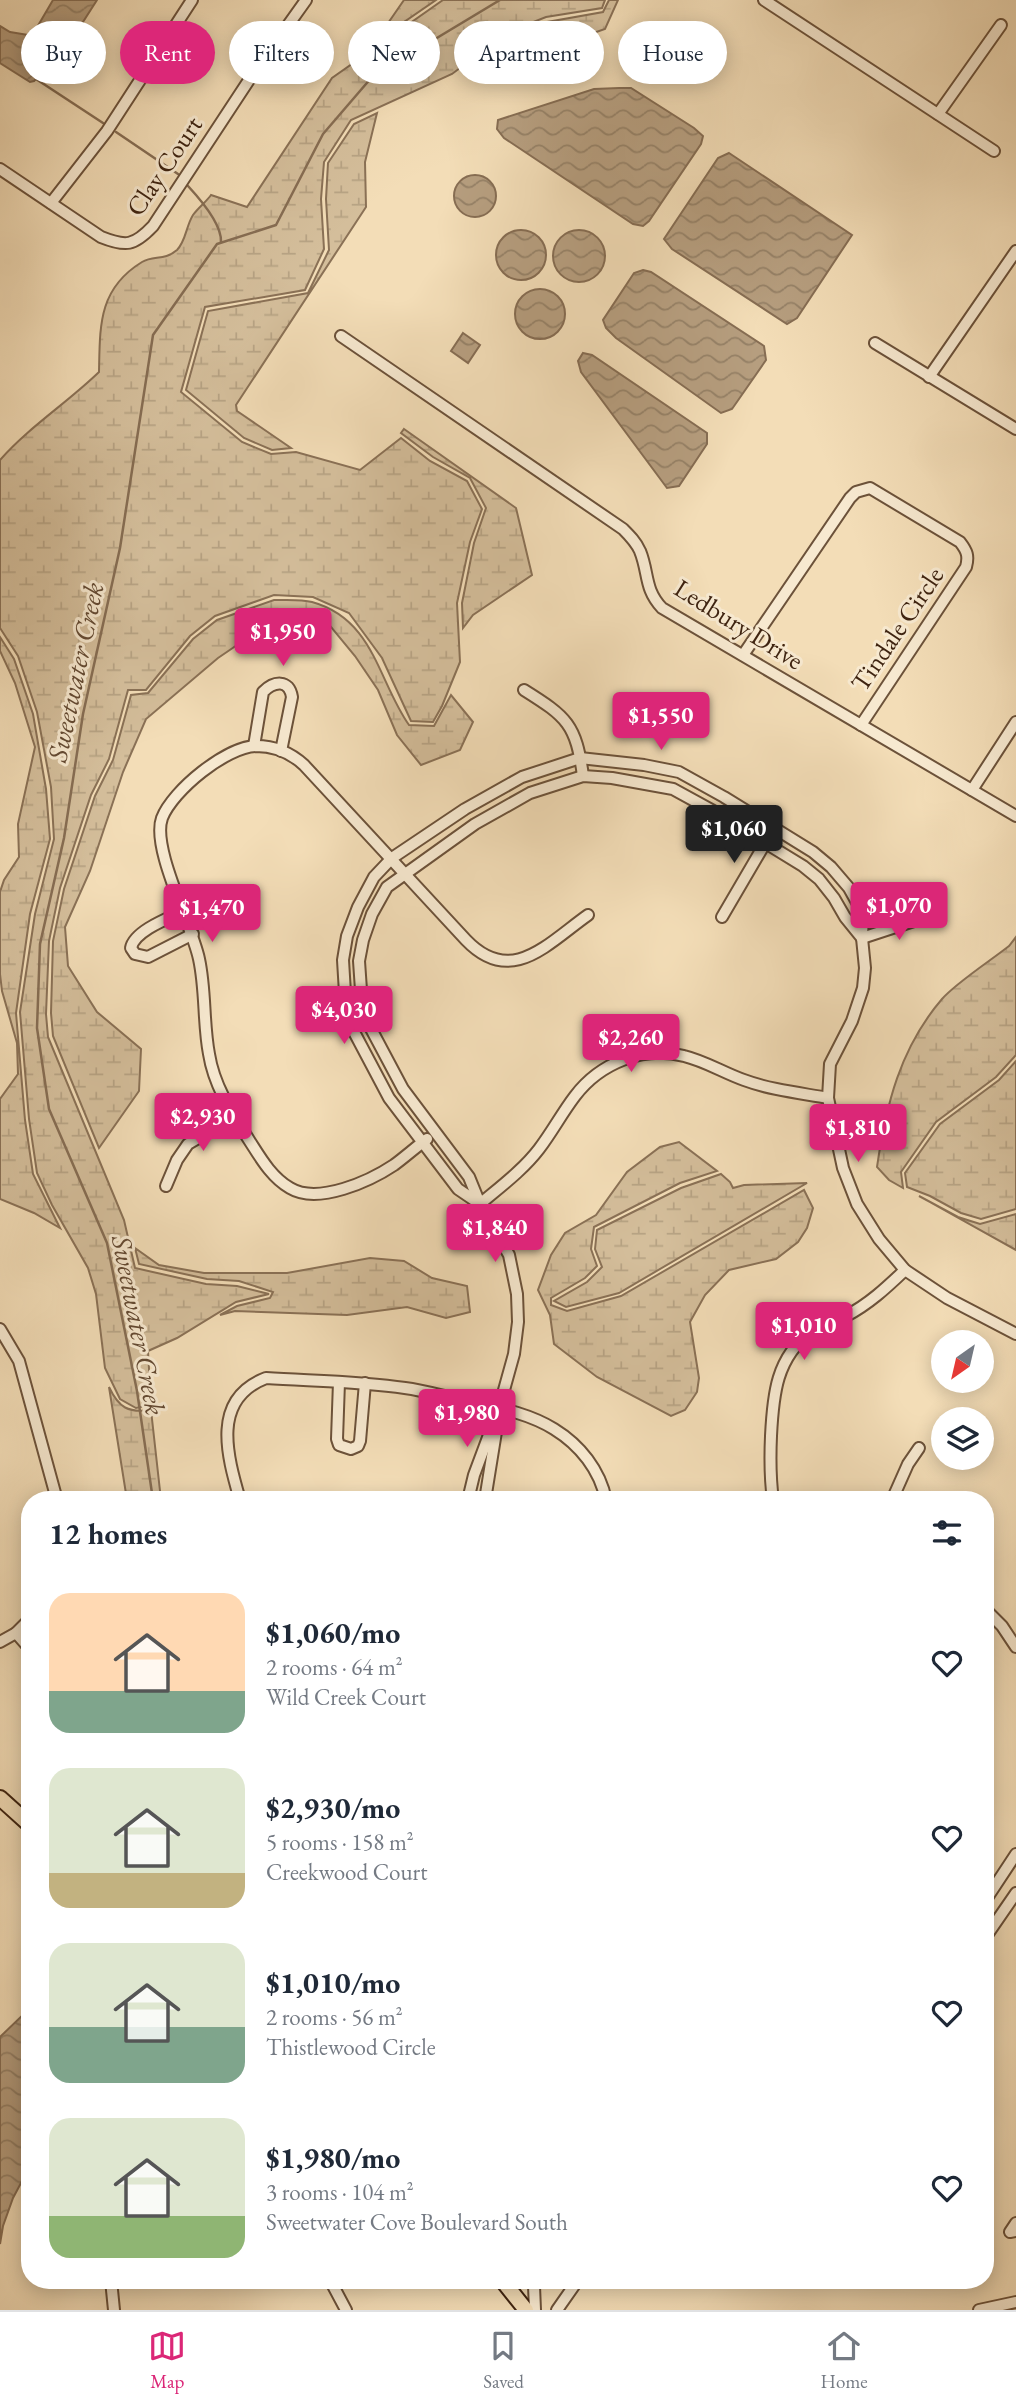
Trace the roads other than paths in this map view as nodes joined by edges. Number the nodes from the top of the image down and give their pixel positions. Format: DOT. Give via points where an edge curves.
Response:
graph roads {
  1 [pos="192,0"];
  2 [pos="306,0"];
  3 [pos="764,0"];
  4 [pos="1001,25"];
  5 [pos="938,114"];
  6 [pos="994,151"];
  7 [pos="0,169"];
  8 [pos="51,203"];
  9 [pos="1016,251"];
  10 [pos="341,336"];
  11 [pos="875,343"];
  12 [pos="929,377"];
  13 [pos="1016,429"];
  14 [pos="743,655"];
  15 [pos="524,690"];
  16 [pos="1016,722"];
  17 [pos="860,725"];
  18 [pos="254,746"];
  19 [pos="281,751"];
  20 [pos="580,758"];
  21 [pos="583,776"];
  22 [pos="972,790"];
  23 [pos="1016,816"];
  24 [pos="774,829"];
  25 [pos="764,844"];
  26 [pos="392,858"];
  27 [pos="405,873"];
  28 [pos="184,911"];
  29 [pos="588,915"];
  30 [pos="722,917"];
  31 [pos="926,917"];
  32 [pos="193,934"];
  33 [pos="862,938"];
  34 [pos="369,1025"];
  35 [pos="354,1030"];
  36 [pos="828,1098"];
  37 [pos="234,1116"];
  38 [pos="435,1133"];
  39 [pos="422,1143"];
  40 [pos="166,1186"];
  41 [pos="480,1204"];
  42 [pos="905,1270"];
  43 [pos="1016,1334"];
  44 [pos="2,1336"];
  45 [pos="339,1382"];
  46 [pos="365,1384"];
  47 [pos="499,1408"];
  48 [pos="919,1448"];
  49 [pos="55,1491"];
  50 [pos="238,1491"];
  51 [pos="470,1491"];
  52 [pos="486,1491"];
  53 [pos="603,1491"];
  54 [pos="772,1491"];
  55 [pos="896,1491"];
  56 [pos="994,1618"];
  57 [pos="21,1628"];
  58 [pos="16,1633"];
  59 [pos="21,1639"];
  60 [pos="0,1642"];
  61 [pos="1016,1647"];
  62 [pos="0,1798"];
  63 [pos="21,1817"];
  64 [pos="1016,1854"];
  65 [pos="994,1888"];
  66 [pos="1016,1893"];
  67 [pos="994,1905"];
  68 [pos="1004,1911"];
  69 [pos="994,1925"];
  70 [pos="1016,2223"];
  71 [pos="1016,2231"];
  72 [pos="112,2289"];
  73 [pos="335,2289"];
  74 [pos="509,2289"];
  75 [pos="534,2289"];
  76 [pos="572,2289"];
  77 [pos="1016,2302"];
  78 [pos="114,2310"];
  79 [pos="346,2310"];
  80 [pos="526,2310"];
  81 [pos="536,2310"];
  82 [pos="557,2310"];
  83 [pos="979,2310"];
  1 -- 8 [label="street" via="107,131"];
  2 -- 8 [label="street, Clay Court" via="141,239 114,243"];
  3 -- 5 [label="street"];
  4 -- 5 [label="street"];
  5 -- 6 [label="street"];
  7 -- 8 [label="street, Clay Court"];
  9 -- 12 [label="street"];
  10 -- 14 [label="street, Ledbury Drive" via="623,529 640,551 657,602"];
  11 -- 12 [label="street"];
  12 -- 13 [label="street"];
  14 -- 17 [label="street, Ledbury Drive"];
  14 -- 17 [label="street, Tindale Circle" via="850,498 870,488 882,495 960,542 968,558"];
  15 -- 20 [label="street" via="562,715"];
  16 -- 22 [label="street"];
  17 -- 22 [label="street, Ledbury Drive"];
  18 -- 19 [label="street"];
  18 -- 19 [label="street" via="263,692 277,682 286,685 292,697"];
  18 -- 28 [label="street" via="231,754 190,781 162,819 160,837"];
  19 -- 26 [label="street" via="294,755"];
  20 -- 21 [label="street"];
  20 -- 24 [label="street" via="680,772"];
  20 -- 26 [label="street" via="522,777"];
  21 -- 25 [label="street" via="673,789"];
  21 -- 27 [label="street" via="530,793 475,824"];
  22 -- 23 [label="street, Ledbury Drive"];
  24 -- 25 [label="street"];
  24 -- 33 [label="street" via="813,852 849,888 863,913"];
  25 -- 30 [label="street"];
  25 -- 33 [label="street" via="819,880"];
  26 -- 27 [label="street"];
  26 -- 35 [label="street" via="374,877 347,936 342,960"];
  27 -- 29 [label="street" via="478,953 491,960 512,962 531,955"];
  27 -- 34 [label="street" via="387,887 363,940 361,990"];
  28 -- 32 [label="street"];
  28 -- 32 [label="street" via="138,935 131,948 148,957"];
  31 -- 33 [label="street"];
  32 -- 37 [label="street" via="205,996 209,1055"];
  33 -- 36 [label="street" via="863,988 830,1064"];
  34 -- 35 [label="street"];
  34 -- 38 [label="street" via="403,1089"];
  35 -- 39 [label="street" via="389,1098"];
  36 -- 41 [label="street" via="744,1081 684,1056 636,1056 587,1082 538,1150"];
  36 -- 42 [label="street" via="843,1168 857,1204"];
  37 -- 39 [label="street" via="269,1170 290,1189 310,1194 364,1181"];
  37 -- 40 [label="street" via="188,1144"];
  38 -- 39 [label="street"];
  38 -- 41 [label="street" via="469,1177"];
  39 -- 41 [label="street" via="458,1189"];
  41 -- 47 [label="street" via="509,1255 517,1294 514,1354"];
  42 -- 43 [label="street"];
  42 -- 54 [label="street" via="876,1297 815,1329 797,1344 780,1370 773,1398"];
  44 -- 49 [label="street" via="19,1361"];
  45 -- 46 [label="street"];
  45 -- 46 [label="street" via="337,1438 339,1445 351,1450 360,1441"];
  45 -- 50 [label="street" via="266,1378 240,1394 228,1424"];
  46 -- 47 [label="street"];
  47 -- 51 [label="street"];
  47 -- 52 [label="street"];
  47 -- 53 [label="street" via="530,1417 570,1441 598,1473"];
  48 -- 55 [label="street"];
  56 -- 61 [label="street"];
  57 -- 58 [label="street"];
  58 -- 59 [label="street"];
  58 -- 60 [label="street"];
  62 -- 63 [label="main road"];
  64 -- 65 [label="street"];
  66 -- 68 [label="street"];
  67 -- 68 [label="street"];
  68 -- 69 [label="street"];
  70 -- 71 [label="street" via="1010,2232"];
  72 -- 78 [label="street"];
  73 -- 79 [label="street"];
  74 -- 80 [label="main road"];
  75 -- 81 [label="street"];
  76 -- 82 [label="street"];
  77 -- 83 [label="street"];
}
